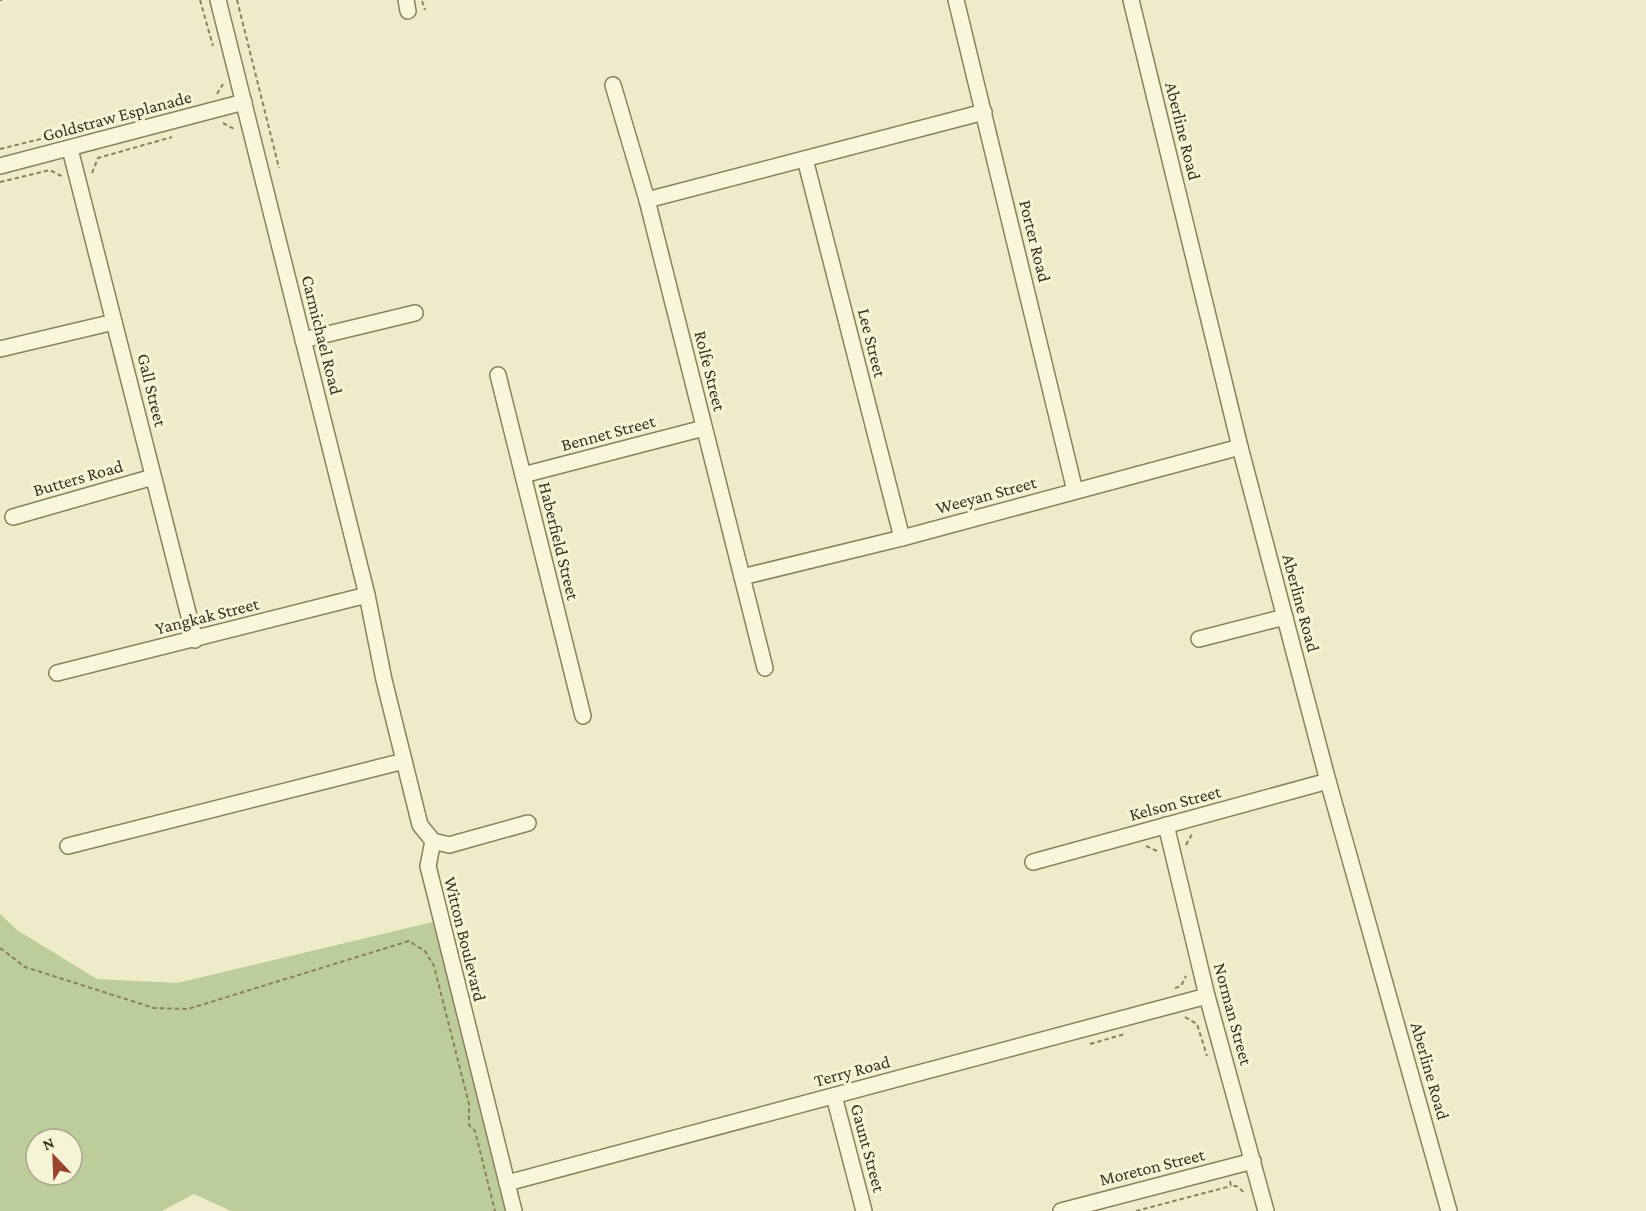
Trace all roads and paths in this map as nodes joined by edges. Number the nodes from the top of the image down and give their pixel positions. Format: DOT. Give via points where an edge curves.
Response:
graph roads {
  1 [pos="200,0"];
  2 [pos="218,0"];
  3 [pos="237,0"];
  4 [pos="422,0"];
  5 [pos="956,0"];
  6 [pos="1131,0"];
  7 [pos="424,10"];
  8 [pos="213,46"];
  9 [pos="223,80"];
  10 [pos="613,85"];
  11 [pos="212,96"];
  12 [pos="244,102"];
  13 [pos="984,112"];
  14 [pos="220,124"];
  15 [pos="63,133"];
  16 [pos="175,136"];
  17 [pos="237,139"];
  18 [pos="0,149"];
  19 [pos="70,149"];
  20 [pos="804,159"];
  21 [pos="0,166"];
  22 [pos="279,168"];
  23 [pos="63,177"];
  24 [pos="0,182"];
  25 [pos="95,182"];
  26 [pos="648,200"];
  27 [pos="415,313"];
  28 [pos="114,322"];
  29 [pos="303,340"];
  30 [pos="0,349"];
  31 [pos="498,375"];
  32 [pos="704,428"];
  33 [pos="1240,447"];
  34 [pos="523,475"];
  35 [pos="153,477"];
  36 [pos="1075,491"];
  37 [pos="13,517"];
  38 [pos="902,537"];
  39 [pos="742,577"];
  40 [pos="367,595"];
  41 [pos="1285,617"];
  42 [pos="1199,639"];
  43 [pos="195,640"];
  44 [pos="765,668"];
  45 [pos="57,673"];
  46 [pos="582,716"];
  47 [pos="404,761"];
  48 [pos="1328,781"];
  49 [pos="528,823"];
  50 [pos="1166,825"];
  51 [pos="1192,834"];
  52 [pos="433,841"];
  53 [pos="68,846"];
  54 [pos="1187,848"];
  55 [pos="1136,849"];
  56 [pos="1160,856"];
  57 [pos="1033,862"];
  58 [pos="0,948"];
  59 [pos="1184,966"];
  60 [pos="1170,990"];
  61 [pos="1207,996"];
  62 [pos="1176,1020"];
  63 [pos="1133,1032"];
  64 [pos="1090,1044"];
  65 [pos="1209,1061"];
  66 [pos="834,1096"];
  67 [pos="1253,1161"];
  68 [pos="1226,1169"];
  69 [pos="507,1183"];
  70 [pos="1231,1186"];
  71 [pos="1247,1202"];
  72 [pos="495,1211"];
  73 [pos="514,1211"];
  74 [pos="864,1211"];
  75 [pos="1061,1211"];
  76 [pos="1137,1211"];
  77 [pos="1266,1211"];
  78 [pos="1449,1211"];
  1 -- 8 [label="path"];
  2 -- 12 [label="street, Carmichael Road"];
  3 -- 22 [label="path"];
  4 -- 7 [label="path"];
  5 -- 13 [label="street, Porter Road"];
  6 -- 33 [label="street, Aberline Road"];
  9 -- 11 [label="path"];
  10 -- 26 [label="street, Rolfe Street"];
  12 -- 19 [label="street, Goldstraw Esplanade"];
  12 -- 29 [label="street, Carmichael Road"];
  13 -- 20 [label="street"];
  13 -- 36 [label="street, Porter Road"];
  14 -- 17 [label="path" via="234,129"];
  15 -- 18 [label="path"];
  16 -- 25 [label="path" via="98,158 92,171"];
  19 -- 21 [label="street, Goldstraw Esplanade"];
  19 -- 28 [label="street, Gall Street"];
  20 -- 26 [label="street"];
  20 -- 38 [label="street, Lee Street"];
  23 -- 24 [label="path" via="50,170"];
  26 -- 32 [label="street, Rolfe Street"];
  27 -- 29 [label="street"];
  28 -- 30 [label="street"];
  28 -- 35 [label="street, Gall Street"];
  29 -- 40 [label="street, Carmichael Road"];
  31 -- 34 [label="street, Haberfield Street"];
  32 -- 34 [label="street, Bennet Street"];
  32 -- 39 [label="street, Rolfe Street"];
  33 -- 36 [label="street, Weeyan Street"];
  33 -- 41 [label="street, Aberline Road"];
  34 -- 46 [label="street, Haberfield Street"];
  35 -- 37 [label="street, Butters Road"];
  35 -- 43 [label="street, Gall Street"];
  36 -- 38 [label="street, Weeyan Street"];
  38 -- 39 [label="street, Weeyan Street"];
  39 -- 44 [label="street, Rolfe Street"];
  40 -- 43 [label="street, Yangkak Street"];
  40 -- 47 [label="street, Carmichael Road"];
  41 -- 42 [label="street"];
  41 -- 48 [label="street, Aberline Road"];
  43 -- 45 [label="street, Yangkak Street"];
  47 -- 52 [label="street" via="420,825"];
  47 -- 53 [label="street"];
  48 -- 50 [label="street, Kelson Street"];
  48 -- 78 [label="street, Aberline Road"];
  49 -- 52 [label="street" via="449,845"];
  50 -- 57 [label="street, Kelson Street"];
  50 -- 61 [label="street, Norman Street"];
  51 -- 54 [label="path"];
  52 -- 69 [label="street, Witton Boulevard" via="428,866"];
  55 -- 56 [label="path" via="1147,846"];
  58 -- 72 [label="path" via="25,967 154,1008 188,1009 409,941 420,946 435,966 469,1104 469,1125 475,1131"];
  59 -- 60 [label="path" via="1186,977 1181,986"];
  61 -- 66 [label="street, Terry Road"];
  61 -- 67 [label="street, Norman Street"];
  62 -- 65 [label="path" via="1187,1017 1197,1024"];
  63 -- 64 [label="path"];
  66 -- 69 [label="street, Terry Road"];
  66 -- 74 [label="street, Gaunt Street"];
  67 -- 68 [label="street, Moreton Street"];
  67 -- 77 [label="street, Norman Street"];
  68 -- 70 [label="path"];
  68 -- 75 [label="street, Moreton Street"];
  69 -- 73 [label="street, Witton Boulevard"];
  70 -- 71 [label="path" via="1245,1192"];
  70 -- 76 [label="path"];
}
